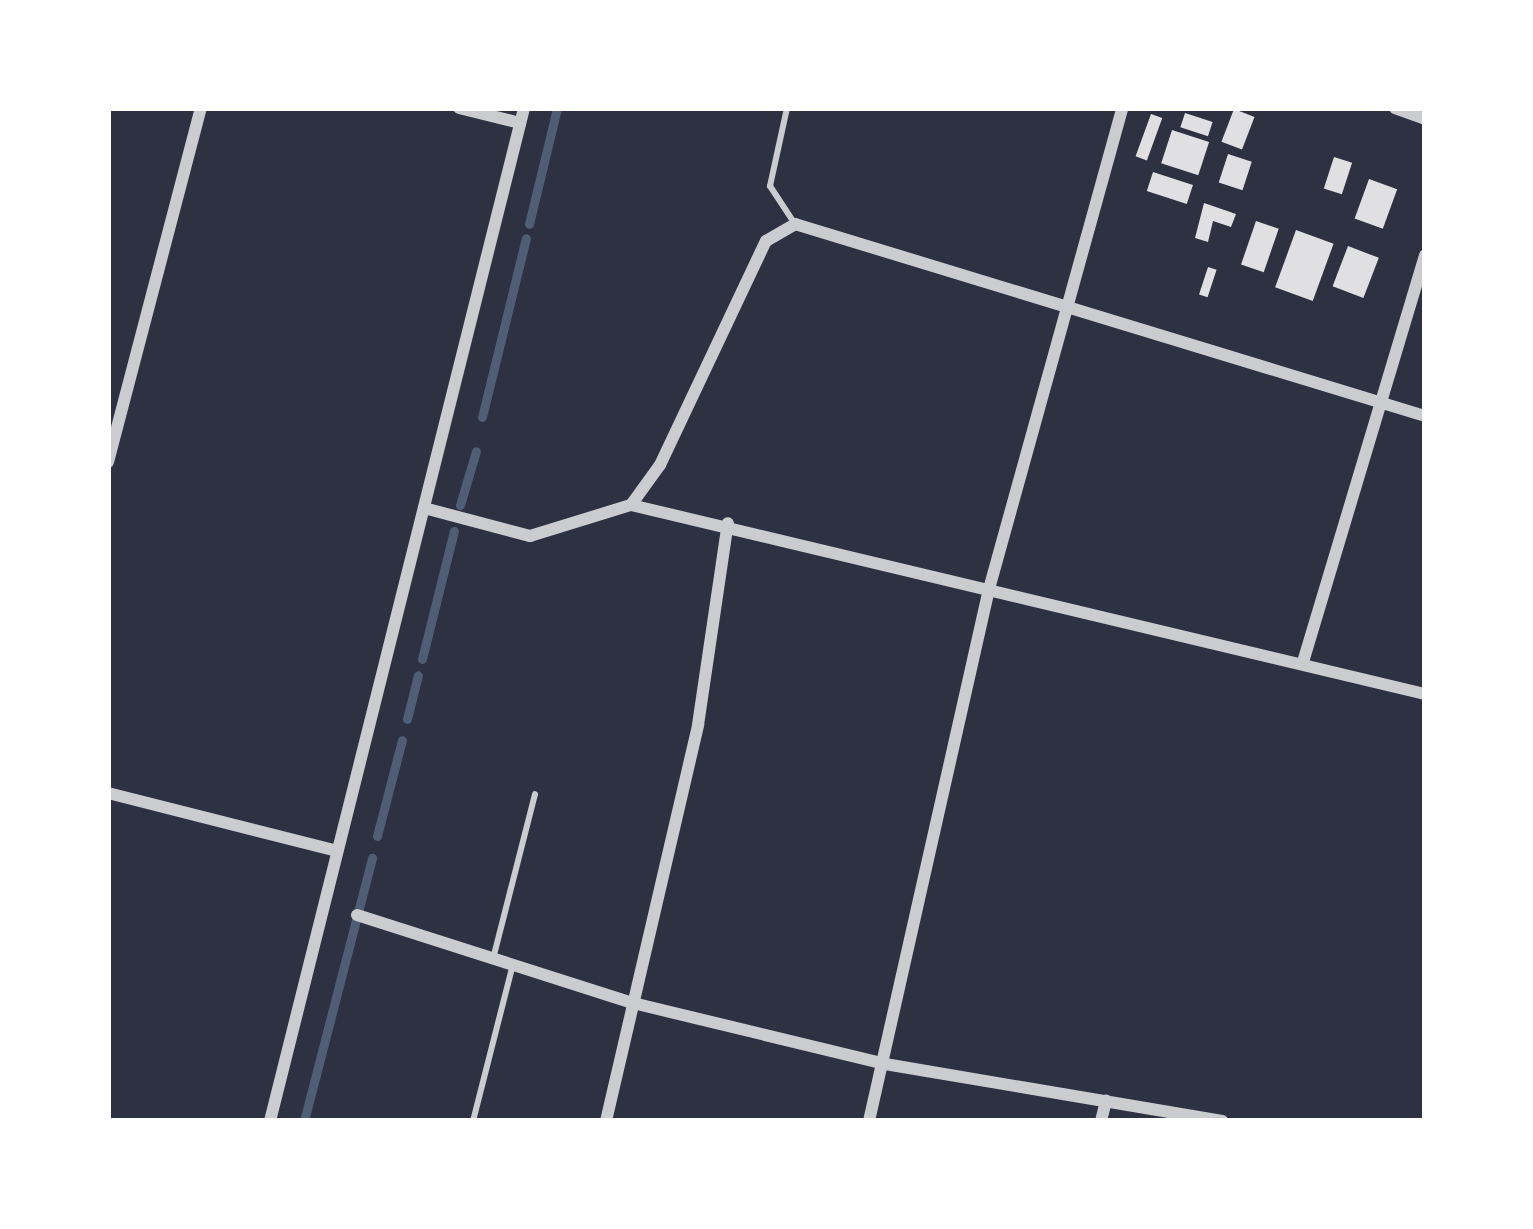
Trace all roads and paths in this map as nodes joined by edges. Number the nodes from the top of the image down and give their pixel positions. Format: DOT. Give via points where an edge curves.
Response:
graph roads {
  1 [pos="201,108"];
  2 [pos="459,108"];
  3 [pos="524,108"];
  4 [pos="787,108"];
  5 [pos="1122,108"];
  6 [pos="1395,108"];
  7 [pos="1425,119"];
  8 [pos="520,123"];
  9 [pos="795,224"];
  10 [pos="1425,255"];
  11 [pos="1066,309"];
  12 [pos="1382,403"];
  13 [pos="1425,416"];
  14 [pos="108,462"];
  15 [pos="631,505"];
  16 [pos="424,508"];
  17 [pos="728,523"];
  18 [pos="989,589"];
  19 [pos="1304,662"];
  20 [pos="1425,694"];
  21 [pos="108,793"];
  22 [pos="535,794"];
  23 [pos="334,850"];
  24 [pos="357,915"];
  25 [pos="493,958"];
  26 [pos="513,965"];
  27 [pos="633,1003"];
  28 [pos="885,1064"];
  29 [pos="1106,1101"];
  30 [pos="270,1121"];
  31 [pos="473,1121"];
  32 [pos="606,1121"];
  33 [pos="869,1121"];
  34 [pos="1101,1121"];
  35 [pos="1222,1121"];
  1 -- 14 [label="street"];
  2 -- 8 [label="street"];
  3 -- 8 [label="street"];
  4 -- 9 [label="lane" via="770,186"];
  5 -- 11 [label="street"];
  6 -- 7 [label="street"];
  8 -- 16 [label="street"];
  9 -- 11 [label="street"];
  9 -- 15 [label="street" via="766,241 660,465"];
  10 -- 12 [label="street"];
  11 -- 12 [label="street"];
  11 -- 18 [label="street"];
  12 -- 13 [label="street"];
  12 -- 19 [label="street"];
  15 -- 16 [label="street" via="530,536"];
  15 -- 17 [label="street"];
  16 -- 23 [label="street"];
  17 -- 18 [label="street"];
  17 -- 27 [label="street" via="698,725"];
  18 -- 19 [label="street"];
  18 -- 28 [label="street"];
  19 -- 20 [label="street"];
  21 -- 23 [label="street"];
  22 -- 25 [label="lane"];
  23 -- 30 [label="street"];
  24 -- 25 [label="street"];
  25 -- 26 [label="street"];
  26 -- 27 [label="street"];
  26 -- 31 [label="lane"];
  27 -- 28 [label="street"];
  27 -- 32 [label="street"];
  28 -- 29 [label="street"];
  28 -- 33 [label="street"];
  29 -- 34 [label="street"];
  29 -- 35 [label="street"];
}
